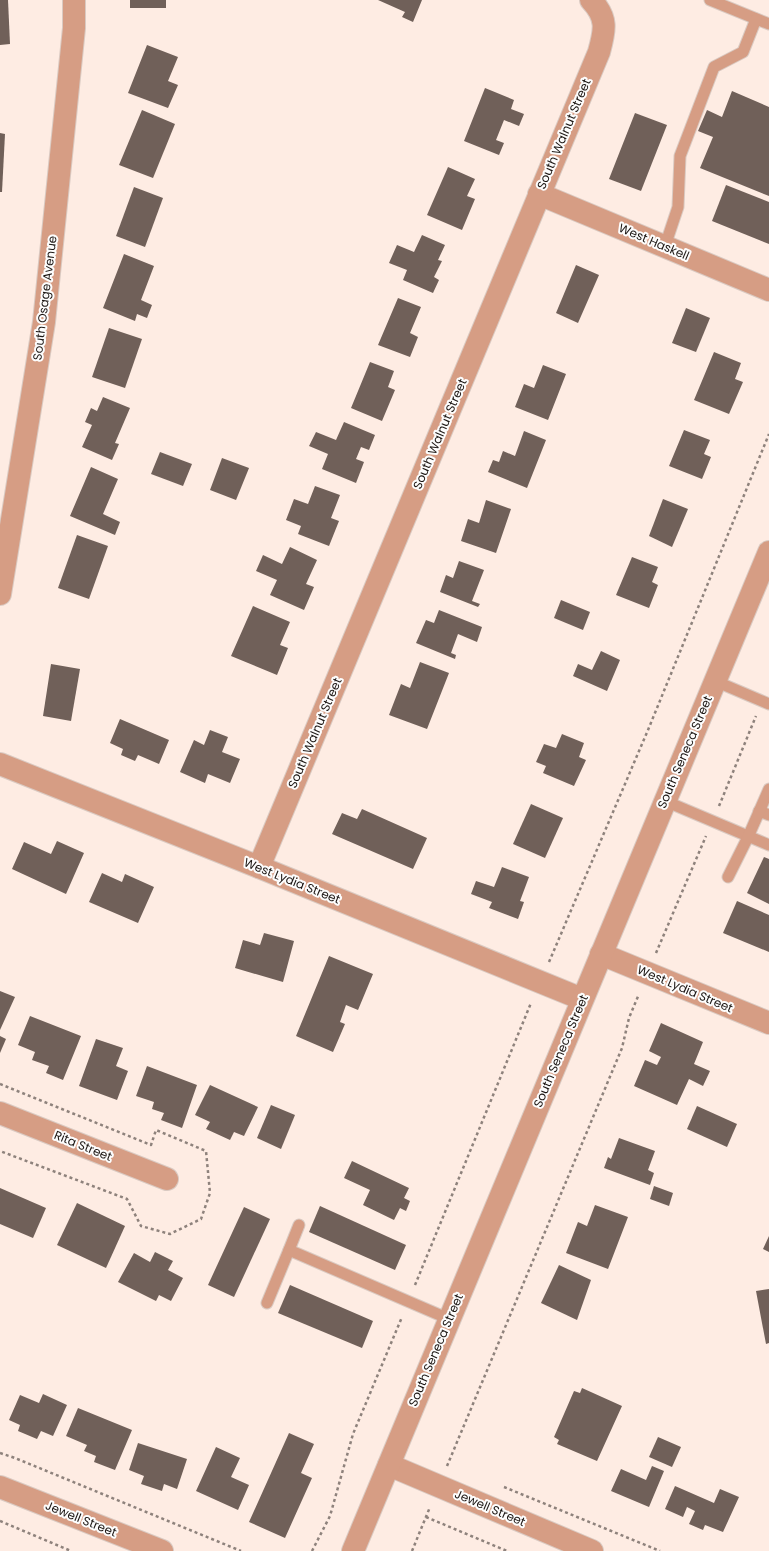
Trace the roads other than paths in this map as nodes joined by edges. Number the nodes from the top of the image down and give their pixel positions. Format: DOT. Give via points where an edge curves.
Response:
graph roads {
  1 [pos="74,0"];
  2 [pos="591,0"];
  3 [pos="710,0"];
  4 [pos="756,18"];
  5 [pos="769,24"];
  6 [pos="539,194"];
  7 [pos="665,246"];
  8 [pos="769,290"];
  9 [pos="768,559"];
  10 [pos="0,594"];
  11 [pos="715,681"];
  12 [pos="766,703"];
  13 [pos="0,764"];
  14 [pos="769,789"];
  15 [pos="665,801"];
  16 [pos="764,813"];
  17 [pos="748,837"];
  18 [pos="769,846"];
  19 [pos="259,867"];
  20 [pos="728,877"];
  21 [pos="601,954"];
  22 [pos="582,999"];
  23 [pos="769,1023"];
  24 [pos="0,1113"];
  25 [pos="167,1179"];
  26 [pos="299,1226"];
  27 [pos="289,1250"];
  28 [pos="267,1303"];
  29 [pos="449,1319"];
  30 [pos="388,1465"];
  31 [pos="0,1487"];
  32 [pos="162,1551"];
  33 [pos="353,1551"];
  34 [pos="592,1551"];
  1 -- 10 [label="street, South Osage Avenue" via="74,28 44,322"];
  2 -- 6 [label="street, South Walnut Street" via="598,7 603,19 604,33 599,52"];
  3 -- 4 [label="lane"];
  4 -- 5 [label="lane"];
  4 -- 7 [label="lane" via="743,52 714,67 680,156 678,207"];
  6 -- 7 [label="street, West Haskell"];
  6 -- 19 [label="street, South Walnut Street"];
  7 -- 8 [label="street, West Haskell"];
  9 -- 11 [label="street, South Seneca Street"];
  11 -- 12 [label="lane"];
  11 -- 15 [label="street, South Seneca Street"];
  13 -- 19 [label="street, West Lydia Street"];
  14 -- 16 [label="lane"];
  15 -- 17 [label="lane"];
  15 -- 21 [label="street, South Seneca Street"];
  16 -- 17 [label="lane"];
  17 -- 18 [label="lane"];
  17 -- 20 [label="lane"];
  19 -- 22 [label="street, West Lydia Street"];
  21 -- 22 [label="street, South Seneca Street"];
  21 -- 23 [label="street, West Lydia Street"];
  22 -- 29 [label="street, South Seneca Street"];
  24 -- 25 [label="street, Rita Street"];
  26 -- 27 [label="lane"];
  27 -- 28 [label="lane"];
  27 -- 29 [label="lane"];
  29 -- 30 [label="street, South Seneca Street"];
  30 -- 33 [label="street, South Seneca Street"];
  30 -- 34 [label="street, Jewell Street"];
  31 -- 32 [label="street, Jewell Street"];
}
